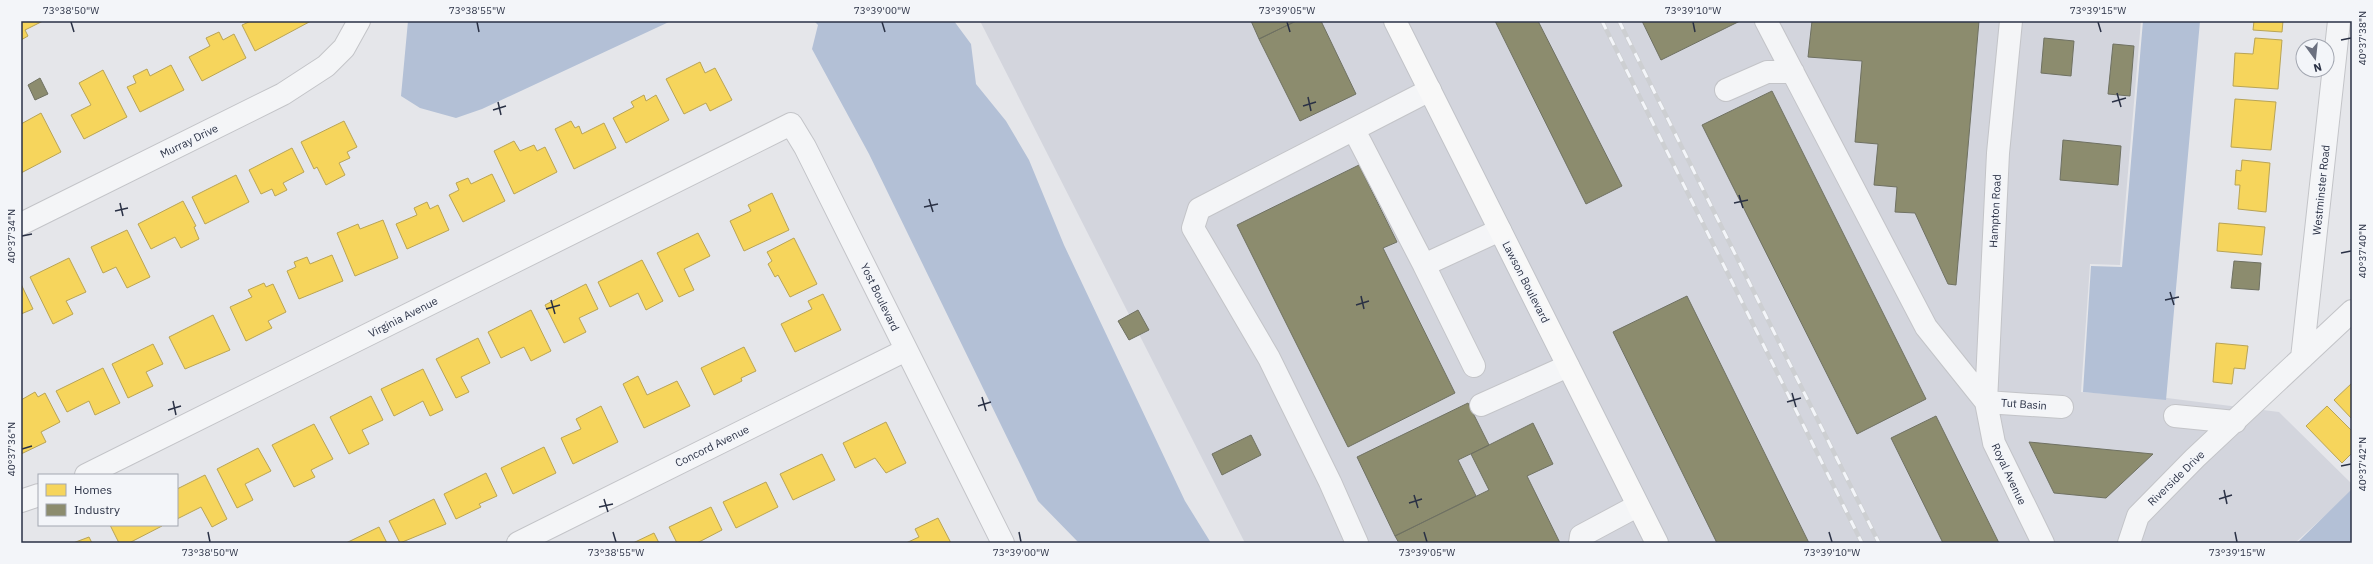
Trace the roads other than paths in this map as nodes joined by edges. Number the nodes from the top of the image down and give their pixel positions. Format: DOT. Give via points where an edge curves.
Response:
graph roads {
  1 [pos="359,21"];
  2 [pos="1395,21"];
  3 [pos="1766,21"];
  4 [pos="2011,21"];
  5 [pos="2339,21"];
  6 [pos="1793,72"];
  7 [pos="1430,90"];
  8 [pos="1726,90"];
  9 [pos="1354,130"];
  10 [pos="720,159"];
  11 [pos="21,224"];
  12 [pos="1500,230"];
  13 [pos="1424,265"];
  14 [pos="2352,311"];
  15 [pos="906,350"];
  16 [pos="2302,358"];
  17 [pos="1474,366"];
  18 [pos="1568,366"];
  19 [pos="1986,402"];
  20 [pos="1481,405"];
  21 [pos="2062,407"];
  22 [pos="2175,416"];
  23 [pos="2235,422"];
  24 [pos="88,474"];
  25 [pos="38,495"];
  26 [pos="21,501"];
  27 [pos="1637,506"];
  28 [pos="518,543"];
  29 [pos="1003,543"];
  30 [pos="1357,543"];
  31 [pos="1580,543"];
  32 [pos="1656,543"];
  33 [pos="2043,543"];
  34 [pos="2129,543"];
  1 -- 11 [label="street, Murray Drive" via="348,42 326,66 283,94"];
  2 -- 7 [label="main road, Lawson Boulevard"];
  3 -- 6 [label="street, Royal Avenue"];
  4 -- 19 [label="street, Hampton Road" via="1998,153"];
  5 -- 16 [label="street, Westminster Road"];
  6 -- 8 [label="street" via="1767,72"];
  6 -- 19 [label="street, Royal Avenue" via="1926,327"];
  7 -- 9 [label="street"];
  7 -- 12 [label="main road, Lawson Boulevard"];
  9 -- 13 [label="street"];
  9 -- 30 [label="street" via="1199,209 1193,228 1269,358"];
  10 -- 15 [label="street, Yost Boulevard" via="791,124 805,147"];
  10 -- 24 [label="street, Virginia Avenue"];
  12 -- 13 [label="street"];
  12 -- 18 [label="main road, Lawson Boulevard"];
  13 -- 17 [label="street"];
  14 -- 16 [label="street, Riverside Drive"];
  15 -- 28 [label="street, Concord Avenue"];
  15 -- 29 [label="street, Yost Boulevard"];
  16 -- 23 [label="street, Riverside Drive"];
  18 -- 20 [label="street"];
  18 -- 27 [label="main road, Lawson Boulevard"];
  19 -- 21 [label="street, Tut Basin"];
  19 -- 33 [label="street, Royal Avenue" via="1994,443"];
  22 -- 23 [label="street"];
  23 -- 34 [label="street, Riverside Drive" via="2138,516"];
  25 -- 26 [label="street"];
  27 -- 31 [label="street" via="1581,536"];
  27 -- 32 [label="main road, Lawson Boulevard"];
}
